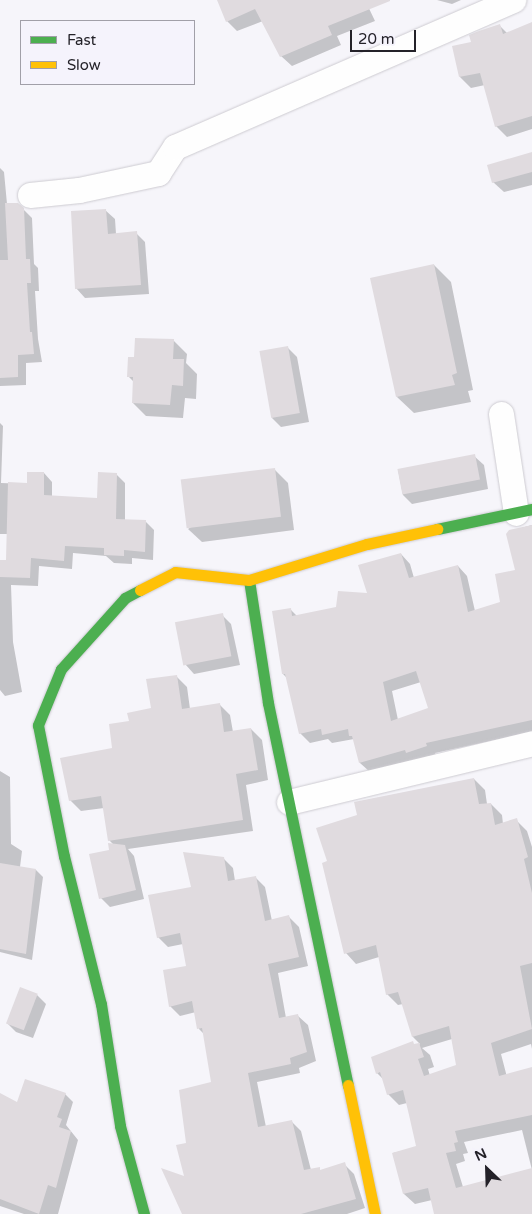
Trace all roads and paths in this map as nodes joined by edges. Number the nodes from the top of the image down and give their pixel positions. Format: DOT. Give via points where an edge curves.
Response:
graph roads {
  1 [pos="513,0"];
  2 [pos="30,195"];
  3 [pos="501,414"];
  4 [pos="524,511"];
  5 [pos="249,580"];
  6 [pos="532,743"];
  7 [pos="289,802"];
  8 [pos="144,1214"];
  9 [pos="376,1214"];
  1 -- 2 [label="street" via="175,147 158,173 79,190"];
  3 -- 4 [label="street"];
  4 -- 5 [label="street" via="367,544"];
  5 -- 7 [label="street" via="268,703"];
  5 -- 8 [label="street" via="174,572 125,598 61,669 38,725 64,856 101,1004 120,1126"];
  6 -- 7 [label="street"];
  7 -- 9 [label="street"];
}
